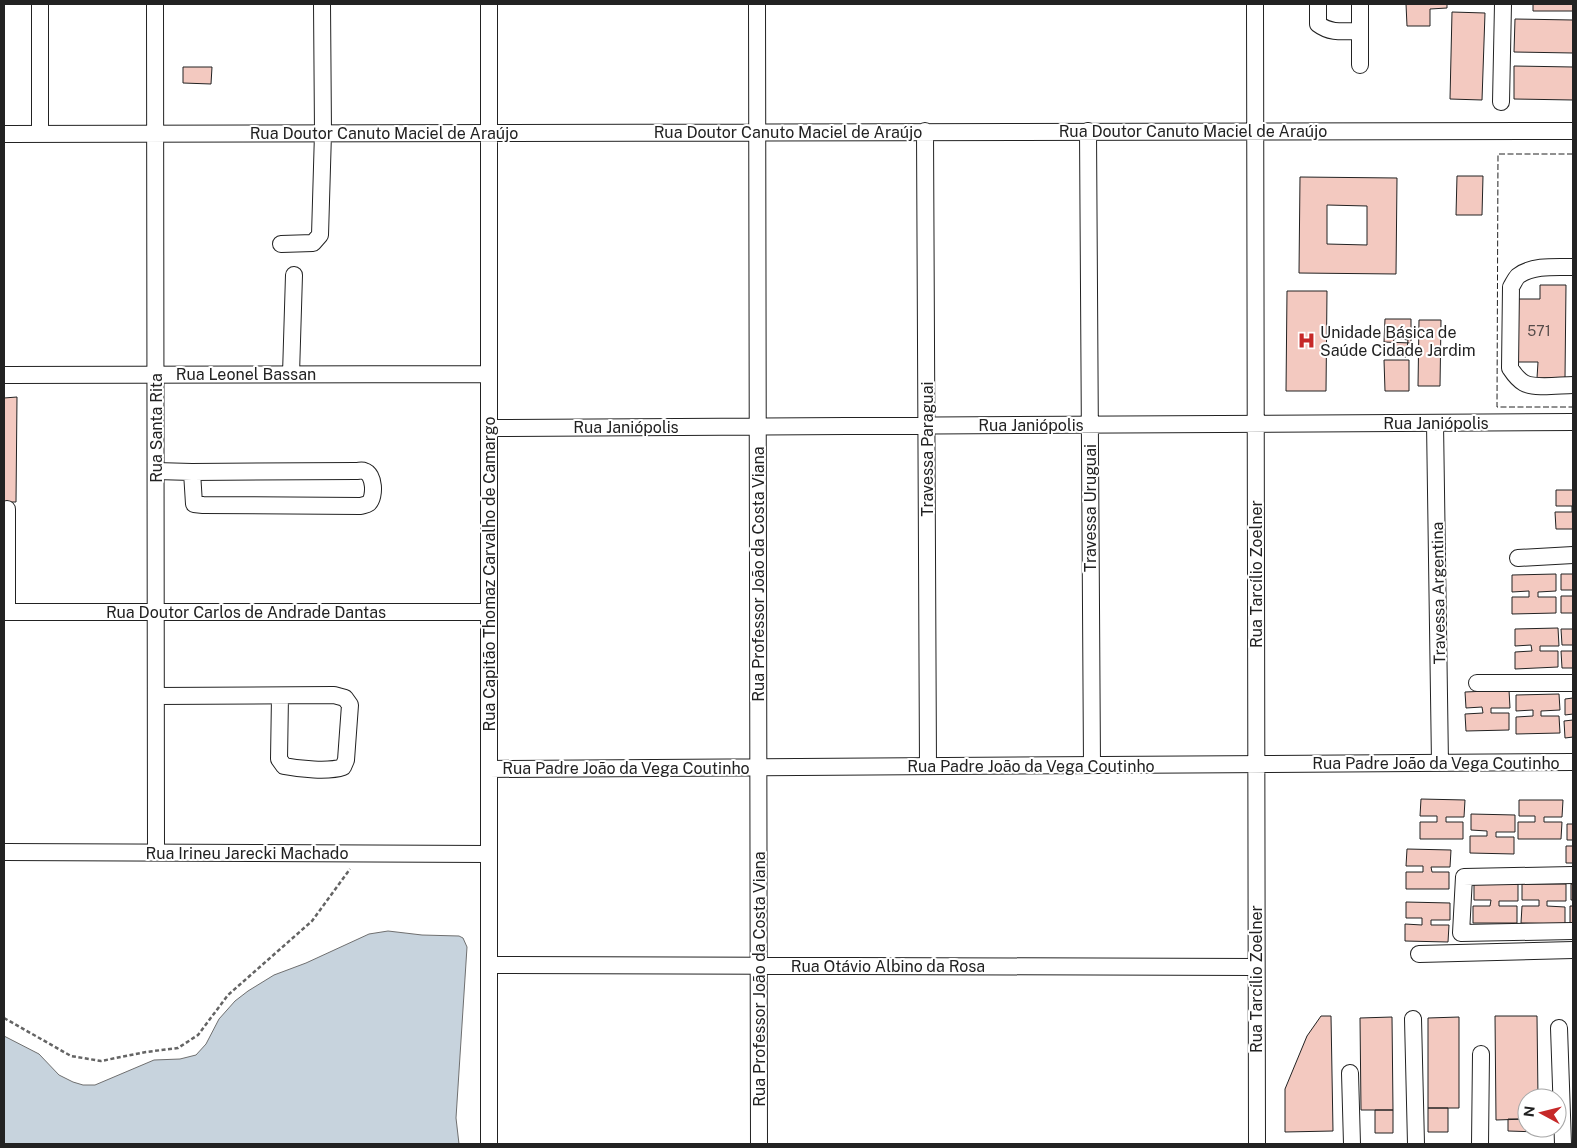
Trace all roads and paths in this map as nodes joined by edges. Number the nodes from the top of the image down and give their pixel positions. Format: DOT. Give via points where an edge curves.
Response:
graph roads {
  1 [pos="40,4"];
  2 [pos="155,4"];
  3 [pos="322,4"];
  4 [pos="489,4"];
  5 [pos="757,4"];
  6 [pos="1255,4"];
  7 [pos="1318,4"];
  8 [pos="1360,4"];
  9 [pos="1504,4"];
  10 [pos="1360,31"];
  11 [pos="1360,65"];
  12 [pos="1501,102"];
  13 [pos="925,131"];
  14 [pos="1088,131"];
  15 [pos="1255,131"];
  16 [pos="1573,131"];
  17 [pos="489,132"];
  18 [pos="757,132"];
  19 [pos="155,133"];
  20 [pos="323,133"];
  21 [pos="4,134"];
  22 [pos="40,134"];
  23 [pos="281,244"];
  24 [pos="1573,267"];
  25 [pos="294,276"];
  26 [pos="156,374"];
  27 [pos="291,374"];
  28 [pos="489,374"];
  29 [pos="4,375"];
  30 [pos="1573,385"];
  31 [pos="1573,422"];
  32 [pos="1435,423"];
  33 [pos="1256,424"];
  34 [pos="1090,425"];
  35 [pos="758,426"];
  36 [pos="927,426"];
  37 [pos="489,428"];
  38 [pos="156,471"];
  39 [pos="192,472"];
  40 [pos="7,509"];
  41 [pos="1573,555"];
  42 [pos="1518,558"];
  43 [pos="5,612"];
  44 [pos="156,612"];
  45 [pos="489,612"];
  46 [pos="1478,683"];
  47 [pos="1573,683"];
  48 [pos="156,696"];
  49 [pos="280,696"];
  50 [pos="1573,762"];
  51 [pos="1440,763"];
  52 [pos="1256,764"];
  53 [pos="1092,765"];
  54 [pos="928,766"];
  55 [pos="758,767"];
  56 [pos="489,769"];
  57 [pos="4,852"];
  58 [pos="156,853"];
  59 [pos="362,854"];
  60 [pos="489,854"];
  61 [pos="1573,875"];
  62 [pos="1573,931"];
  63 [pos="1573,950"];
  64 [pos="1418,954"];
  65 [pos="490,965"];
  66 [pos="759,966"];
  67 [pos="1256,968"];
  68 [pos="4,1018"];
  69 [pos="1413,1019"];
  70 [pos="1559,1028"];
  71 [pos="1481,1054"];
  72 [pos="1350,1073"];
  73 [pos="489,1144"];
  74 [pos="759,1144"];
  75 [pos="1257,1144"];
  76 [pos="1352,1144"];
  77 [pos="1416,1144"];
  78 [pos="1480,1144"];
  79 [pos="1563,1144"];
  1 -- 22 [label="street"];
  2 -- 19 [label="street, Rua Santa Rita"];
  3 -- 20 [label="street"];
  4 -- 17 [label="street, Rua Capitão Thomaz Carvalho de Camargo"];
  5 -- 18 [label="street, Rua Professor João da Costa Viana"];
  6 -- 15 [label="street, Rua Tarcílio Zoelner"];
  7 -- 10 [label="street" via="1318,24 1324,28"];
  8 -- 10 [label="street"];
  9 -- 12 [label="street"];
  10 -- 11 [label="street"];
  13 -- 14 [label="street, Rua Doutor Canuto Maciel de Araújo"];
  13 -- 18 [label="street, Rua Doutor Canuto Maciel de Araújo"];
  13 -- 36 [label="street, Travessa Paraguai"];
  14 -- 15 [label="street, Rua Doutor Canuto Maciel de Araújo"];
  14 -- 34 [label="street, Travessa Uruguai"];
  15 -- 16 [label="street, Rua Doutor Canuto Maciel de Araújo"];
  15 -- 33 [label="street, Rua Tarcílio Zoelner"];
  17 -- 18 [label="street, Rua Doutor Canuto Maciel de Araújo"];
  17 -- 20 [label="street, Rua Doutor Canuto Maciel de Araújo"];
  17 -- 28 [label="street, Rua Capitão Thomaz Carvalho de Camargo"];
  18 -- 35 [label="street, Rua Professor João da Costa Viana"];
  19 -- 20 [label="street, Rua Doutor Canuto Maciel de Araújo"];
  19 -- 22 [label="street, Rua Doutor Canuto Maciel de Araújo"];
  19 -- 26 [label="street, Rua Santa Rita"];
  20 -- 23 [label="street" via="320,235 313,243"];
  21 -- 22 [label="street, Rua Doutor Canuto Maciel de Araújo"];
  24 -- 30 [label="street" via="1545,267 1517,277 1511,287 1510,368 1525,384"];
  25 -- 27 [label="street"];
  26 -- 27 [label="street, Rua Leonel Bassan"];
  26 -- 29 [label="street, Rua Leonel Bassan"];
  26 -- 38 [label="street, Rua Santa Rita"];
  27 -- 28 [label="street, Rua Leonel Bassan"];
  28 -- 37 [label="street, Rua Capitão Thomaz Carvalho de Camargo"];
  31 -- 32 [label="street, Rua Janiópolis"];
  32 -- 33 [label="street, Rua Janiópolis"];
  32 -- 51 [label="street, Travessa Argentina"];
  33 -- 34 [label="street, Rua Janiópolis"];
  33 -- 52 [label="street, Rua Tarcílio Zoelner"];
  34 -- 36 [label="street, Rua Janiópolis"];
  34 -- 53 [label="street, Travessa Uruguai"];
  35 -- 36 [label="street, Rua Janiópolis"];
  35 -- 37 [label="street, Rua Janiópolis"];
  35 -- 55 [label="street, Rua Professor João da Costa Viana"];
  36 -- 54 [label="street, Travessa Paraguai"];
  37 -- 45 [label="street, Rua Capitão Thomaz Carvalho de Camargo"];
  38 -- 39 [label="street"];
  38 -- 44 [label="street, Rua Santa Rita"];
  39 -- 39 [label="street" via="194,504 361,506 371,501 373,481 364,471"];
  40 -- 43 [label="street"];
  41 -- 42 [label="street"];
  43 -- 44 [label="street, Rua Doutor Carlos de Andrade Dantas"];
  44 -- 45 [label="street, Rua Doutor Carlos de Andrade Dantas"];
  44 -- 48 [label="street, Rua Santa Rita"];
  45 -- 56 [label="street, Rua Capitão Thomaz Carvalho de Camargo"];
  46 -- 47 [label="street"];
  48 -- 49 [label="street"];
  48 -- 58 [label="street, Rua Santa Rita"];
  49 -- 49 [label="street" via="334,695 345,698 350,705 343,767 336,770 284,766 279,759"];
  50 -- 51 [label="street, Rua Padre João da Vega Coutinho"];
  51 -- 52 [label="street, Rua Padre João da Vega Coutinho"];
  52 -- 53 [label="street, Rua Padre João da Vega Coutinho"];
  52 -- 67 [label="street, Rua Tarcílio Zoelner"];
  53 -- 54 [label="street, Rua Padre João da Vega Coutinho"];
  54 -- 55 [label="street, Rua Padre João da Vega Coutinho"];
  55 -- 56 [label="street, Rua Padre João da Vega Coutinho"];
  55 -- 66 [label="street, Rua Professor João da Costa Viana"];
  56 -- 60 [label="street, Rua Capitão Thomaz Carvalho de Camargo"];
  57 -- 58 [label="street, Rua Irineu Jarecki Machado"];
  58 -- 59 [label="street, Rua Irineu Jarecki Machado"];
  59 -- 60 [label="street, Rua Irineu Jarecki Machado"];
  59 -- 68 [label="path" via="312,921 228,995 198,1034 178,1048 101,1061 71,1056"];
  60 -- 65 [label="street, Rua Capitão Thomaz Carvalho de Camargo"];
  61 -- 62 [label="street" via="1464,877 1461,933"];
  63 -- 64 [label="street"];
  65 -- 66 [label="street, Rua Otávio Albino da Rosa"];
  65 -- 73 [label="street, Rua Capitão Thomaz Carvalho de Camargo"];
  66 -- 67 [label="street, Rua Otávio Albino da Rosa"];
  66 -- 74 [label="street, Rua Professor João da Costa Viana"];
  67 -- 75 [label="street, Rua Tarcílio Zoelner"];
  69 -- 77 [label="street"];
  70 -- 79 [label="street"];
  71 -- 78 [label="street"];
  72 -- 76 [label="street"];
}
